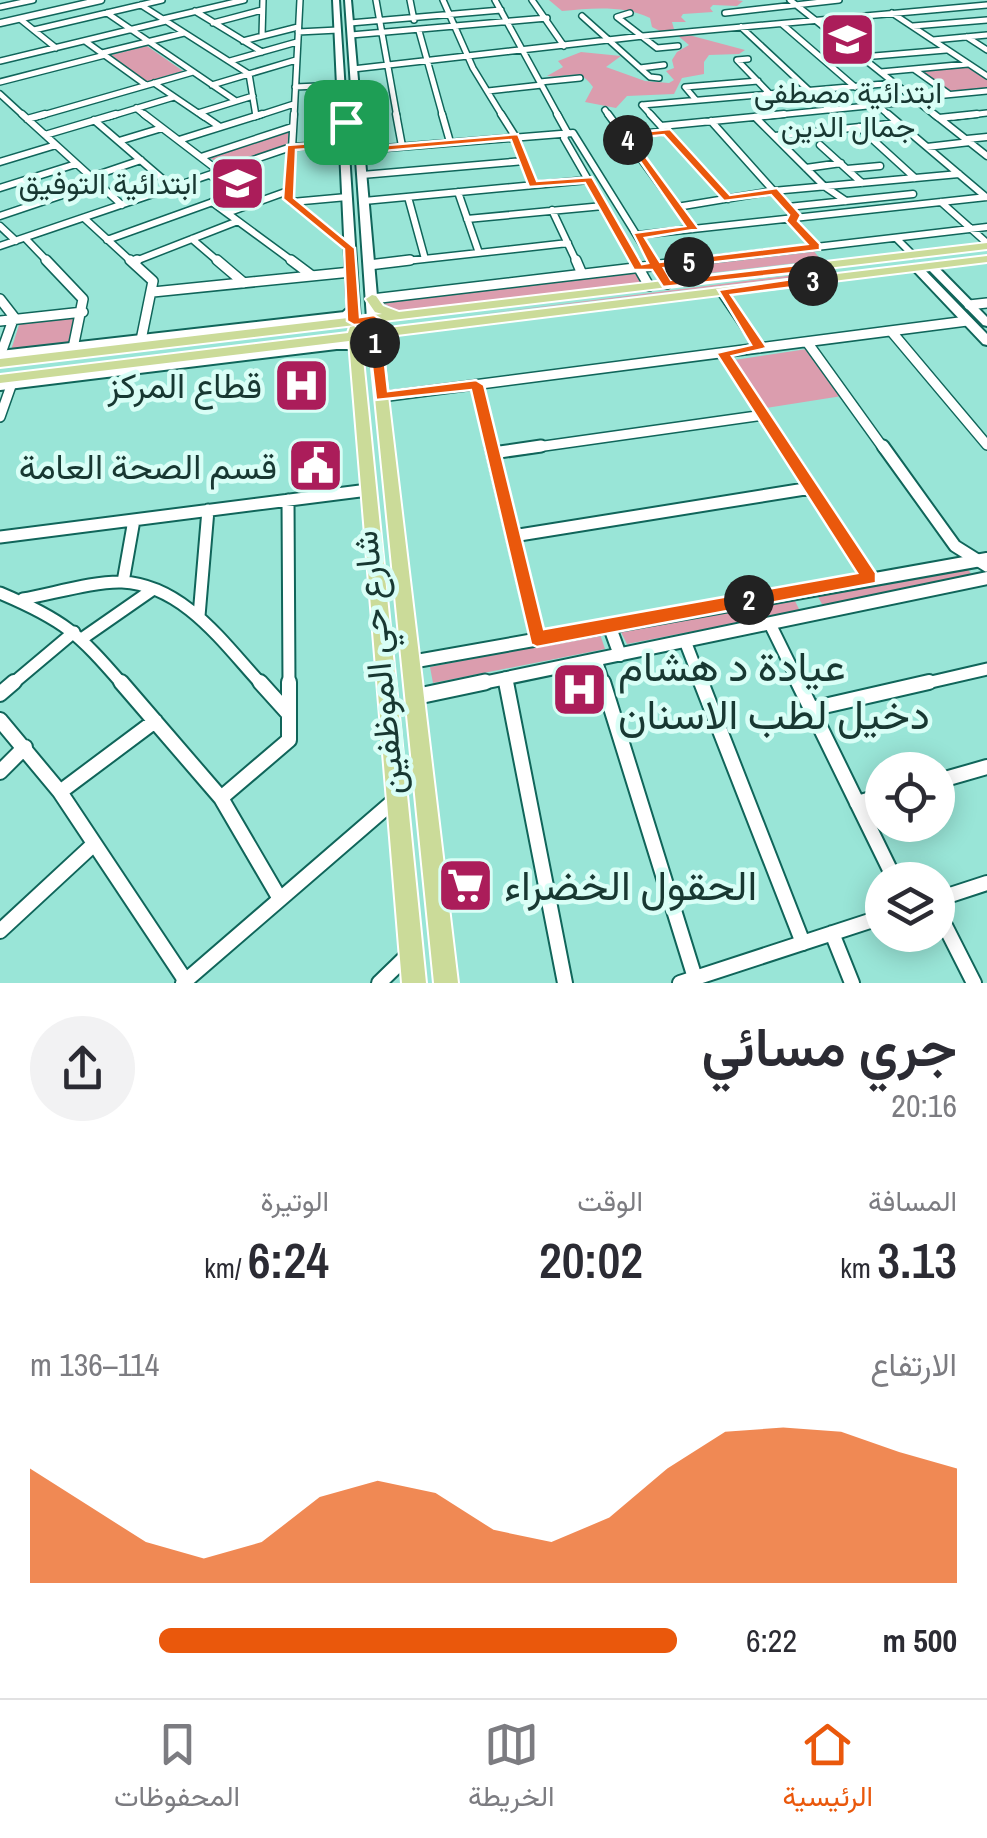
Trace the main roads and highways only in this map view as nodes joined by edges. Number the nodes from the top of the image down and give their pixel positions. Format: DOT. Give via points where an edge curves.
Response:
graph roads {
  1 [pos="336,0"];
  2 [pos="348,0"];
  3 [pos="343,110"];
  4 [pos="357,110"];
  5 [pos="358,122"];
  6 [pos="343,124"];
  7 [pos="361,162"];
  8 [pos="345,164"];
  9 [pos="987,245"];
  10 [pos="987,259"];
  11 [pos="915,261"];
  12 [pos="833,264"];
  13 [pos="931,266"];
  14 [pos="814,267"];
  15 [pos="370,270"];
  16 [pos="351,274"];
  17 [pos="843,277"];
  18 [pos="826,280"];
  19 [pos="950,286"];
  20 [pos="935,287"];
  21 [pos="372,299"];
  22 [pos="443,311"];
  23 [pos="405,316"];
  24 [pos="987,323"];
  25 [pos="374,327"];
  26 [pos="446,327"];
  27 [pos="232,329"];
  28 [pos="354,330"];
  29 [pos="271,331"];
  30 [pos="987,341"];
  31 [pos="274,346"];
  32 [pos="0,358"];
  33 [pos="4,383"];
  34 [pos="385,430"];
  35 [pos="363,434"];
  36 [pos="396,530"];
  37 [pos="372,532"];
  38 [pos="398,554"];
  39 [pos="375,557"];
  40 [pos="414,983"];
  41 [pos="446,983"];
  1 -- 3 [label="main road"];
  2 -- 4 [label="main road"];
  3 -- 4 [label="main road"];
  3 -- 6 [label="main road"];
  4 -- 5 [label="main road"];
  5 -- 6 [label="main road"];
  5 -- 7 [label="main road"];
  6 -- 8 [label="main road"];
  7 -- 8 [label="main road"];
  7 -- 15 [label="main road"];
  8 -- 16 [label="main road"];
  9 -- 11 [label="main road"];
  10 -- 13 [label="main road"];
  11 -- 12 [label="main road"];
  11 -- 13 [label="main road"];
  11 -- 17 [label="main road"];
  11 -- 20 [label="main road"];
  12 -- 14 [label="main road"];
  12 -- 17 [label="main road" via="832,271"];
  13 -- 19 [label="main road"];
  14 -- 18 [label="main road"];
  14 -- 22 [label="main road"];
  15 -- 16 [label="main road" via="360,280"];
  15 -- 21 [label="main road"];
  16 -- 28 [label="main road"];
  17 -- 18 [label="main road"];
  18 -- 26 [label="main road"];
  19 -- 20 [label="main road"];
  19 -- 24 [label="main road"];
  20 -- 30 [label="main road"];
  21 -- 23 [label="main road" via="382,311"];
  21 -- 25 [label="main road"];
  22 -- 23 [label="main road"];
  22 -- 26 [label="main road" via="434,321"];
  23 -- 25 [label="main road"];
  25 -- 26 [label="main road"];
  25 -- 28 [label="main road"];
  25 -- 34 [label="main road, شارع حي الموظفين"];
  27 -- 29 [label="main road"];
  28 -- 29 [label="main road"];
  28 -- 31 [label="main road"];
  28 -- 35 [label="main road, شارع حي الموظفين"];
  29 -- 31 [label="main road" via="286,337"];
  29 -- 32 [label="main road"];
  31 -- 33 [label="main road"];
  34 -- 35 [label="main road" via="372,438"];
  34 -- 36 [label="main road, شارع حي الموظفين"];
  35 -- 37 [label="main road, شارع حي الموظفين"];
  36 -- 37 [label="main road"];
  36 -- 38 [label="main road, شارع حي الموظفين"];
  37 -- 39 [label="main road, شارع حي الموظفين"];
  38 -- 39 [label="main road"];
  38 -- 41 [label="main road, شارع حي الموظفين"];
  39 -- 40 [label="main road, شارع حي الموظفين"];
}
